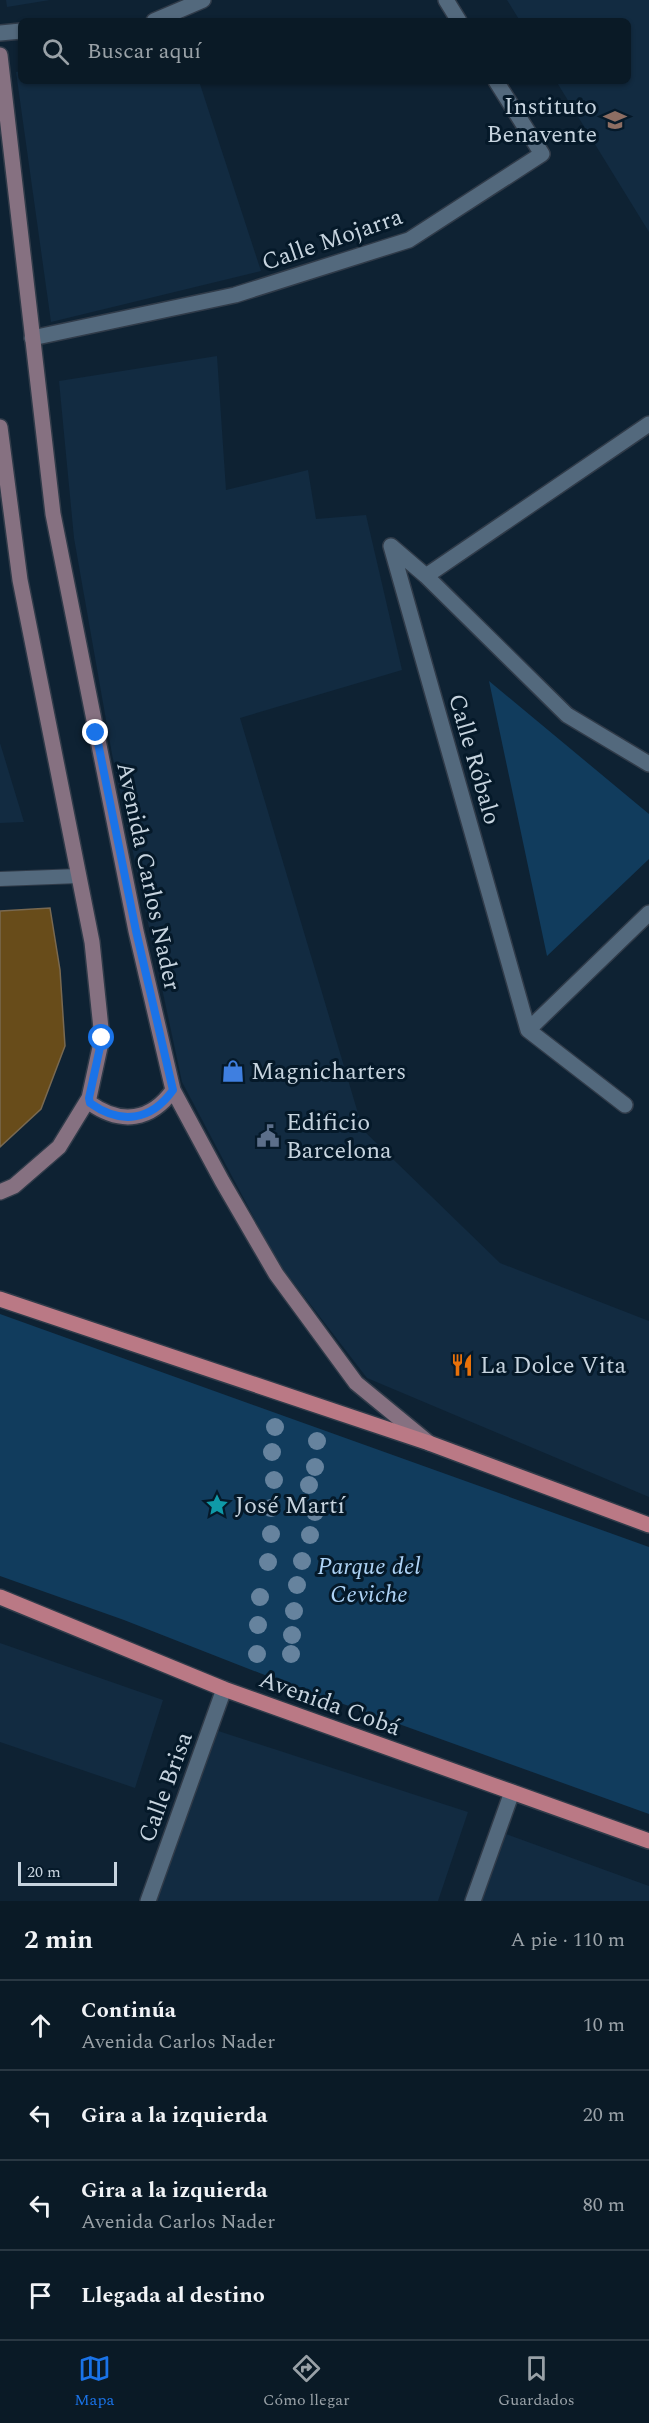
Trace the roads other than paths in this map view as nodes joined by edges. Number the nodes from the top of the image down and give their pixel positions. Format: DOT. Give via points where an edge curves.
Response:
graph roads {
  1 [pos="203,0"];
  2 [pos="446,0"];
  3 [pos="161,18"];
  4 [pos="457,18"];
  5 [pos="18,31"];
  6 [pos="0,33"];
  7 [pos="0,55"];
  8 [pos="498,84"];
  9 [pos="32,338"];
  10 [pos="649,424"];
  11 [pos="0,427"];
  12 [pos="426,576"];
  13 [pos="649,764"];
  14 [pos="79,876"];
  15 [pos="0,879"];
  16 [pos="649,913"];
  17 [pos="528,1030"];
  18 [pos="173,1090"];
  19 [pos="89,1098"];
  20 [pos="625,1106"];
  21 [pos="0,1192"];
  22 [pos="0,1299"];
  23 [pos="429,1443"];
  24 [pos="649,1525"];
  25 [pos="0,1597"];
  26 [pos="224,1689"];
  27 [pos="512,1792"];
  28 [pos="649,1841"];
  29 [pos="148,1901"];
  30 [pos="473,1901"];
  1 -- 3 [label="street"];
  2 -- 4 [label="street"];
  5 -- 6 [label="street"];
  7 -- 9 [label="street, Avenida Carlos Nader"];
  8 -- 9 [label="street, Calle Mojarra" via="542,154 409,240 235,295"];
  9 -- 18 [label="street, Avenida Carlos Nader" via="53,514 136,931"];
  10 -- 12 [label="street"];
  11 -- 14 [label="street" via="20,580"];
  12 -- 13 [label="street, Calle Róbalo" via="567,715"];
  12 -- 17 [label="street, Calle Róbalo" via="391,546"];
  14 -- 15 [label="lane"];
  14 -- 19 [label="street" via="92,942 102,1038"];
  16 -- 17 [label="street"];
  17 -- 20 [label="street"];
  18 -- 19 [label="street" via="153,1110 126,1118 101,1111"];
  18 -- 23 [label="street, Avenida Carlos Nader" via="283,1283 356,1383"];
  19 -- 21 [label="street" via="59,1147 14,1186"];
  22 -- 23 [label="main road"];
  23 -- 24 [label="main road"];
  25 -- 26 [label="main road, Avenida Cobá"];
  26 -- 27 [label="main road, Avenida Cobá"];
  26 -- 29 [label="street, Calle Brisa"];
  27 -- 28 [label="main road, Avenida Cobá"];
  27 -- 30 [label="street"];
}
